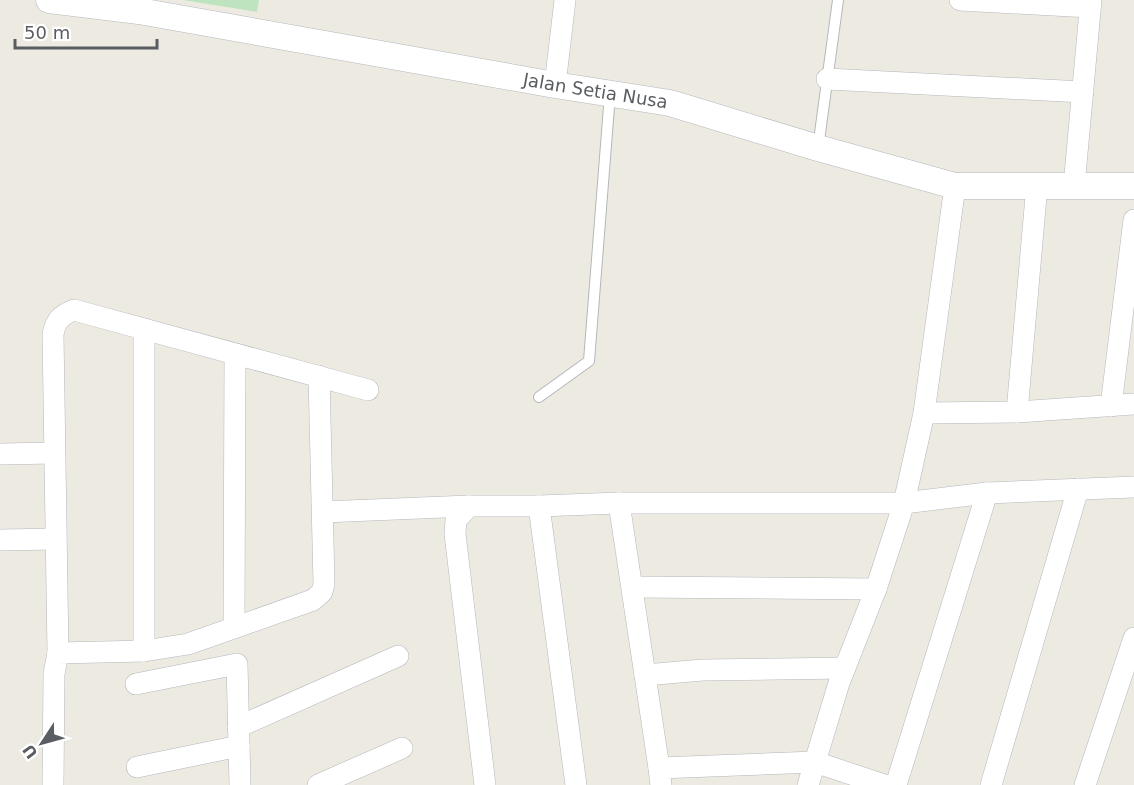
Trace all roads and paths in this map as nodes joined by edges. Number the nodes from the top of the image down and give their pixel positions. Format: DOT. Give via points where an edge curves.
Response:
graph roads {
  1 [pos="49,0"];
  2 [pos="565,0"];
  3 [pos="838,0"];
  4 [pos="960,0"];
  5 [pos="1091,3"];
  6 [pos="827,79"];
  7 [pos="555,85"];
  8 [pos="610,93"];
  9 [pos="1083,93"];
  10 [pos="818,148"];
  11 [pos="1037,185"];
  12 [pos="955,186"];
  13 [pos="1074,186"];
  14 [pos="1134,186"];
  15 [pos="1134,220"];
  16 [pos="144,329"];
  17 [pos="235,354"];
  18 [pos="319,376"];
  19 [pos="368,390"];
  20 [pos="539,397"];
  21 [pos="1134,404"];
  22 [pos="1112,406"];
  23 [pos="1017,412"];
  24 [pos="924,413"];
  25 [pos="54,453"];
  26 [pos="0,454"];
  27 [pos="1134,487"];
  28 [pos="1078,489"];
  29 [pos="987,493"];
  30 [pos="619,503"];
  31 [pos="904,503"];
  32 [pos="469,506"];
  33 [pos="540,506"];
  34 [pos="323,512"];
  35 [pos="56,539"];
  36 [pos="0,540"];
  37 [pos="632,587"];
  38 [pos="876,589"];
  39 [pos="234,628"];
  40 [pos="1134,638"];
  41 [pos="144,651"];
  42 [pos="58,653"];
  43 [pos="398,656"];
  44 [pos="845,668"];
  45 [pos="645,675"];
  46 [pos="136,684"];
  47 [pos="239,736"];
  48 [pos="402,748"];
  49 [pos="815,762"];
  50 [pos="137,767"];
  51 [pos="660,776"];
  52 [pos="53,785"];
  53 [pos="240,785"];
  54 [pos="318,785"];
  55 [pos="485,785"];
  56 [pos="576,785"];
  57 [pos="808,785"];
  58 [pos="884,785"];
  59 [pos="896,785"];
  60 [pos="991,785"];
  61 [pos="1085,785"];
  1 -- 7 [label="street, Jalan Setia Nusa" via="139,11"];
  2 -- 7 [label="street"];
  3 -- 6 [label="lane"];
  4 -- 5 [label="street"];
  5 -- 9 [label="street"];
  6 -- 9 [label="street"];
  6 -- 10 [label="lane"];
  7 -- 8 [label="street, Jalan Setia Nusa"];
  8 -- 10 [label="street, Jalan Setia Nusa" via="670,103"];
  8 -- 20 [label="lane" via="589,361"];
  9 -- 13 [label="street"];
  10 -- 12 [label="street, Jalan Setia Nusa"];
  11 -- 12 [label="street, Jalan Setia Nusa"];
  11 -- 13 [label="street, Jalan Setia Nusa"];
  11 -- 23 [label="street"];
  12 -- 24 [label="street"];
  13 -- 14 [label="street, Jalan Setia Nusa"];
  15 -- 22 [label="street"];
  16 -- 17 [label="street"];
  16 -- 25 [label="street" via="74,310 62,314 55,323"];
  16 -- 41 [label="street"];
  17 -- 18 [label="street"];
  17 -- 39 [label="street"];
  18 -- 19 [label="street"];
  18 -- 34 [label="street"];
  21 -- 22 [label="street"];
  22 -- 23 [label="street"];
  23 -- 24 [label="street"];
  24 -- 31 [label="street"];
  25 -- 26 [label="street"];
  25 -- 35 [label="street"];
  27 -- 28 [label="street"];
  28 -- 29 [label="street"];
  28 -- 60 [label="street"];
  29 -- 31 [label="street"];
  29 -- 59 [label="street"];
  30 -- 31 [label="street"];
  30 -- 33 [label="street"];
  30 -- 37 [label="street"];
  31 -- 38 [label="street"];
  32 -- 33 [label="street"];
  32 -- 34 [label="street"];
  32 -- 55 [label="street" via="456,520 455,534"];
  33 -- 56 [label="street"];
  34 -- 39 [label="street" via="322,592 313,600"];
  35 -- 36 [label="street"];
  35 -- 42 [label="street"];
  37 -- 38 [label="street"];
  37 -- 45 [label="street"];
  38 -- 44 [label="street"];
  39 -- 41 [label="street" via="188,644"];
  40 -- 61 [label="street"];
  41 -- 42 [label="street"];
  42 -- 52 [label="street" via="54,674"];
  43 -- 47 [label="street"];
  44 -- 45 [label="street"];
  44 -- 49 [label="street"];
  45 -- 51 [label="street"];
  46 -- 47 [label="street" via="237,664"];
  47 -- 50 [label="street"];
  47 -- 53 [label="street"];
  48 -- 54 [label="street"];
  49 -- 51 [label="street"];
  49 -- 57 [label="street"];
  49 -- 58 [label="street"];
}
